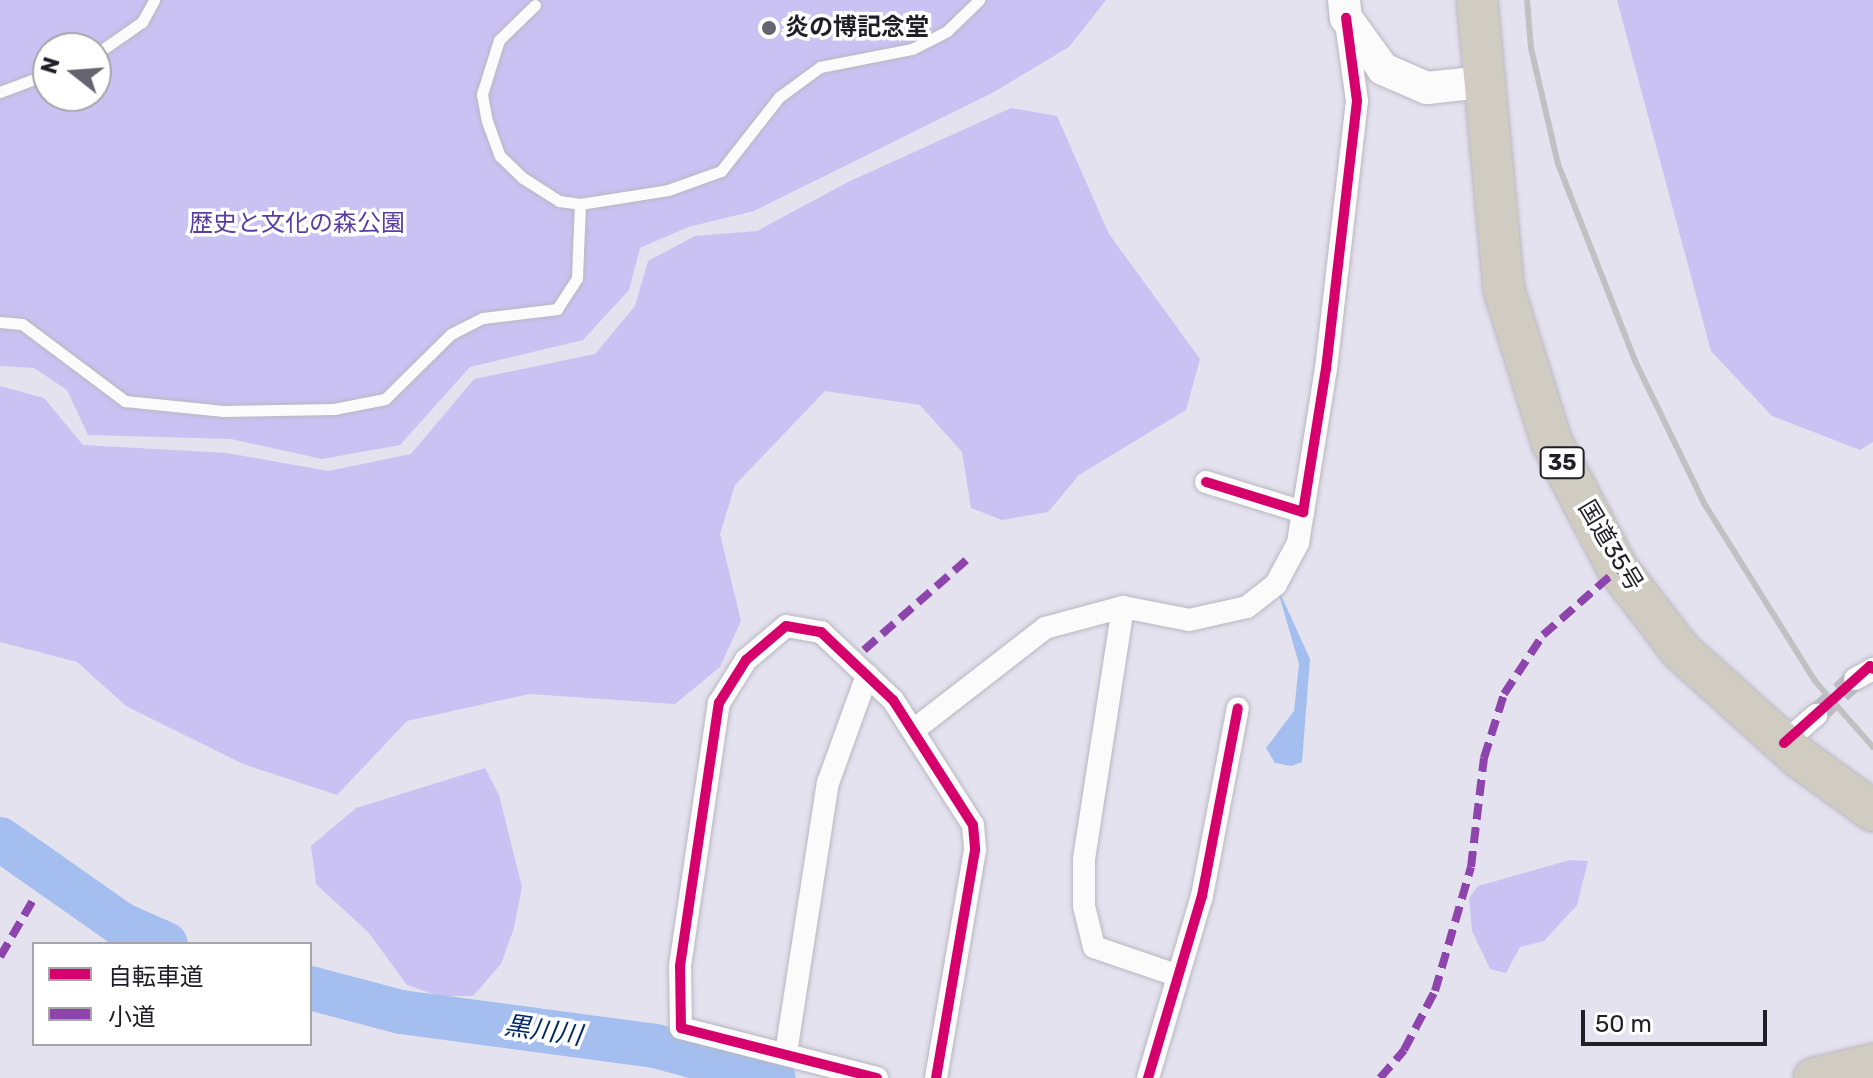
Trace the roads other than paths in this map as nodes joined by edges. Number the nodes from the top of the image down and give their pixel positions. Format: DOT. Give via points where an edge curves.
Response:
graph roads {
  1 [pos="154,0"];
  2 [pos="979,0"];
  3 [pos="1477,0"];
  4 [pos="535,5"];
  5 [pos="1345,9"];
  6 [pos="112,43"];
  7 [pos="32,80"];
  8 [pos="1482,82"];
  9 [pos="0,92"];
  10 [pos="580,204"];
  11 [pos="0,322"];
  12 [pos="1206,482"];
  13 [pos="1303,512"];
  14 [pos="1123,607"];
  15 [pos="867,675"];
  16 [pos="1238,708"];
  17 [pos="1816,715"];
  18 [pos="915,729"];
  19 [pos="1784,743"];
  20 [pos="1873,811"];
  21 [pos="1176,975"];
  22 [pos="786,1053"];
  23 [pos="1873,1064"];
  24 [pos="877,1078"];
  25 [pos="936,1078"];
  26 [pos="1148,1078"];
  27 [pos="1814,1078"];
  1 -- 6 [label="lane" via="142,22"];
  2 -- 10 [label="lane" via="947,31 912,49 820,67 779,97 721,171 656,193"];
  3 -- 8 [label="highway, 国道35号 / 35"];
  4 -- 10 [label="lane" via="499,40 482,94 487,121 500,156 523,178 559,201"];
  5 -- 8 [label="street" via="1383,69 1427,88"];
  5 -- 13 [label="street" via="1357,101 1326,369"];
  7 -- 9 [label="lane"];
  8 -- 19 [label="highway, 国道35号 / 35" via="1504,290 1552,443 1618,569 1672,639"];
  10 -- 11 [label="lane" via="577,278 557,309 483,318 451,334 385,399 334,409 223,411 125,401 22,324"];
  12 -- 13 [label="street"];
  13 -- 14 [label="street" via="1298,543 1283,572 1247,607 1189,620"];
  14 -- 18 [label="street" via="1045,628"];
  14 -- 21 [label="street" via="1084,860 1084,906 1094,947"];
  15 -- 18 [label="street"];
  15 -- 22 [label="street" via="828,783"];
  15 -- 22 [label="street" via="821,632 786,626 746,660 719,703 680,966 681,1028"];
  16 -- 21 [label="street" via="1202,896"];
  17 -- 19 [label="street"];
  18 -- 25 [label="street" via="973,825 975,850"];
  19 -- 20 [label="highway, 国道35号 / 35"];
  21 -- 26 [label="street"];
  22 -- 24 [label="street"];
  23 -- 27 [label="highway"];
}
